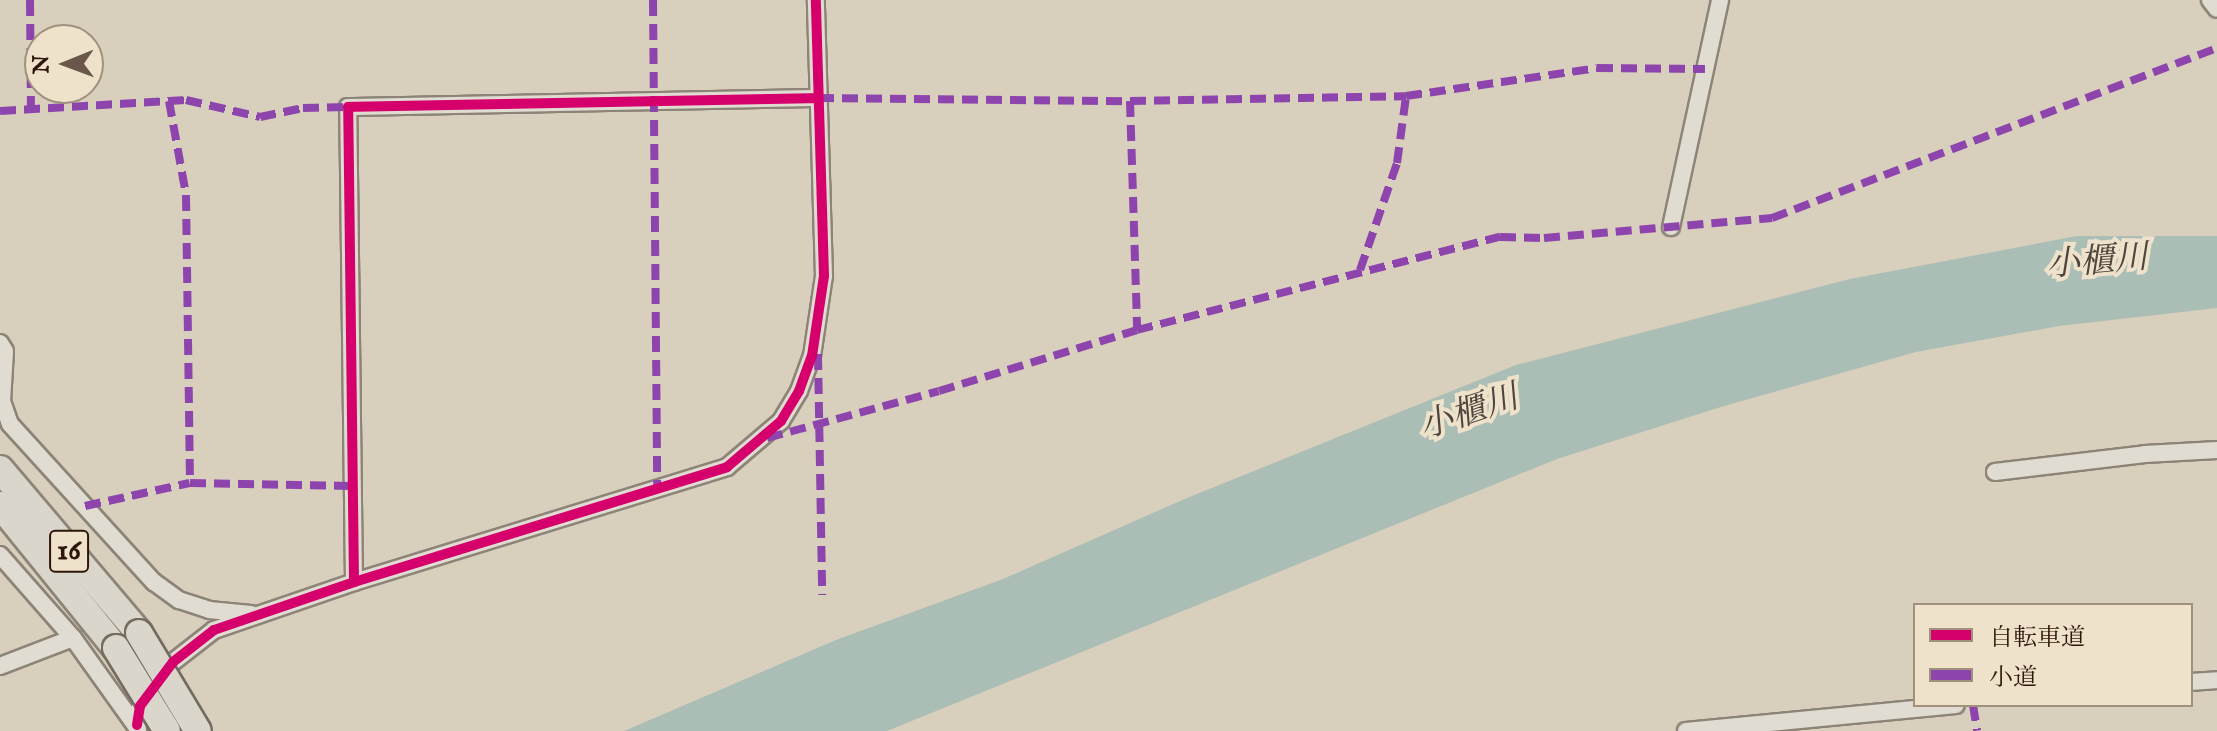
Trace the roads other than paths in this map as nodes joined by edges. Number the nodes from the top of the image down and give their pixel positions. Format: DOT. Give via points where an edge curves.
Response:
graph roads {
  1 [pos="816,0"];
  2 [pos="1720,0"];
  3 [pos="2210,0"];
  4 [pos="2217,9"];
  5 [pos="818,98"];
  6 [pos="1671,227"];
  7 [pos="0,343"];
  8 [pos="2217,450"];
  9 [pos="0,469"];
  10 [pos="1995,472"];
  11 [pos="0,505"];
  12 [pos="0,555"];
  13 [pos="354,582"];
  14 [pos="253,614"];
  15 [pos="73,638"];
  16 [pos="0,666"];
  17 [pos="2217,680"];
  18 [pos="2193,682"];
  19 [pos="1936,707"];
  20 [pos="138,728"];
  21 [pos="1711,730"];
  22 [pos="167,731"];
  23 [pos="198,731"];
  24 [pos="1686,731"];
  1 -- 5 [label="street"];
  2 -- 6 [label="street"];
  3 -- 4 [label="street"];
  5 -- 13 [label="street" via="824,276 820,323 806,376 781,421 727,467"];
  5 -- 13 [label="street" via="348,107"];
  7 -- 14 [label="street" via="5,351 2,401 10,424 154,582 179,600 209,610"];
  8 -- 10 [label="street"];
  9 -- 23 [label="highway, 16, bridge" via="139,633"];
  11 -- 22 [label="highway, 16, bridge" via="116,648"];
  12 -- 15 [label="street"];
  13 -- 14 [label="street"];
  14 -- 20 [label="street" via="214,630 173,662 140,706"];
  15 -- 16 [label="street"];
  15 -- 20 [label="street"];
  17 -- 18 [label="street"];
  19 -- 21 [label="street"];
  21 -- 24 [label="street"];
}
